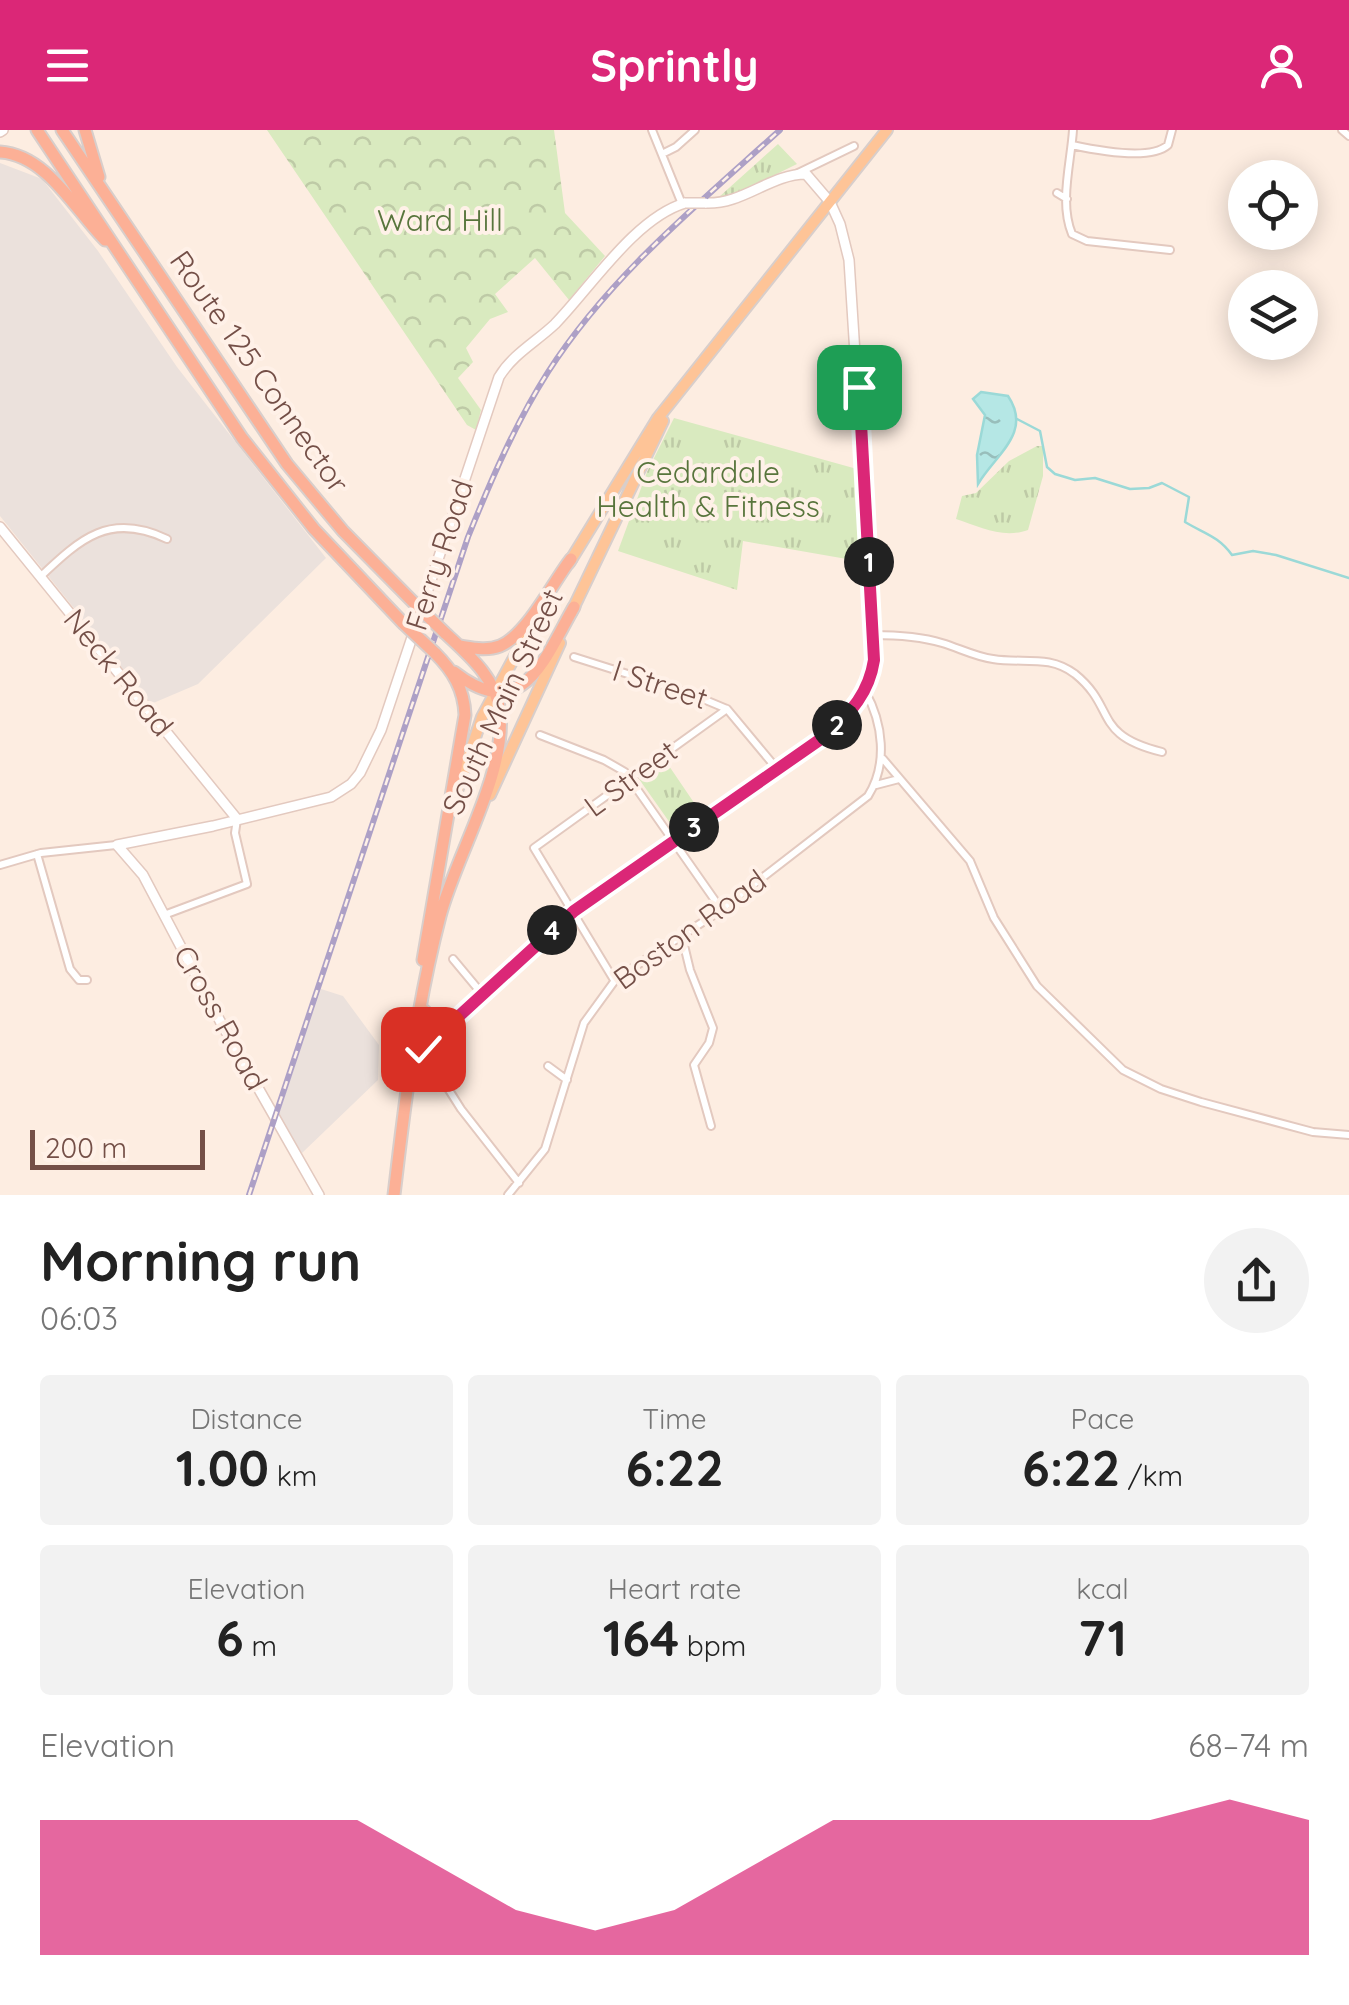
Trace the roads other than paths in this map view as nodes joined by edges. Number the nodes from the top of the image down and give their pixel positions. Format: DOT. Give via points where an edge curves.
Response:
graph roads {
  1 [pos="37,130"];
  2 [pos="62,130"];
  3 [pos="85,130"];
  4 [pos="652,130"];
  5 [pos="695,130"];
  6 [pos="888,130"];
  7 [pos="1074,130"];
  8 [pos="1172,130"];
  9 [pos="1342,130"];
  10 [pos="1349,136"];
  11 [pos="1072,145"];
  12 [pos="854,146"];
  13 [pos="0,152"];
  14 [pos="662,154"];
  15 [pos="795,174"];
  16 [pos="1057,193"];
  17 [pos="106,195"];
  18 [pos="1067,198"];
  19 [pos="830,202"];
  20 [pos="683,203"];
  21 [pos="1170,250"];
  22 [pos="125,261"];
  23 [pos="666,409"];
  24 [pos="0,527"];
  25 [pos="167,539"];
  26 [pos="571,559"];
  27 [pos="40,577"];
  28 [pos="574,607"];
  29 [pos="873,636"];
  30 [pos="460,646"];
  31 [pos="574,657"];
  32 [pos="450,670"];
  33 [pos="865,691"];
  34 [pos="495,692"];
  35 [pos="727,709"];
  36 [pos="540,735"];
  37 [pos="1162,752"];
  38 [pos="882,758"];
  39 [pos="777,770"];
  40 [pos="631,778"];
  41 [pos="899,779"];
  42 [pos="875,786"];
  43 [pos="450,808"];
  44 [pos="237,819"];
  45 [pos="468,836"];
  46 [pos="674,841"];
  47 [pos="117,845"];
  48 [pos="37,854"];
  49 [pos="0,866"];
  50 [pos="721,909"];
  51 [pos="574,911"];
  52 [pos="163,915"];
  53 [pos="682,936"];
  54 [pos="453,959"];
  55 [pos="87,980"];
  56 [pos="614,980"];
  57 [pos="483,995"];
  58 [pos="420,1007"];
  59 [pos="452,1023"];
  60 [pos="416,1029"];
  61 [pos="423,1049"];
  62 [pos="410,1061"];
  63 [pos="548,1066"];
  64 [pos="568,1080"];
  65 [pos="711,1126"];
  66 [pos="1349,1135"];
  67 [pos="519,1183"];
  68 [pos="319,1195"];
  69 [pos="394,1195"];
  70 [pos="508,1195"];
  1 -- 22 [label="highway, Route 125 Connector"];
  2 -- 17 [label="highway, Route 125 Connector"];
  3 -- 17 [label="highway"];
  4 -- 14 [label="street"];
  5 -- 14 [label="street"];
  6 -- 19 [label="main road, South Main Street"];
  7 -- 11 [label="street"];
  8 -- 11 [label="street" via="1163,150"];
  9 -- 10 [label="street"];
  11 -- 18 [label="street"];
  12 -- 15 [label="street"];
  13 -- 22 [label="highway" via="41,169"];
  14 -- 20 [label="street"];
  15 -- 19 [label="street" via="811,177"];
  15 -- 20 [label="street, bridge" via="730,202"];
  16 -- 18 [label="street"];
  17 -- 30 [label="highway, Route 125 Connector, bridge" via="287,464 343,531"];
  18 -- 21 [label="street" via="1072,234"];
  19 -- 23 [label="main road, South Main Street"];
  19 -- 29 [label="street" via="850,278"];
  20 -- 44 [label="street, Ferry Road" via="646,226 498,377 381,730 360,773 319,802"];
  22 -- 32 [label="highway, Route 125 Connector, bridge" via="288,498"];
  23 -- 26 [label="main road, South Main Street"];
  23 -- 28 [label="main road, South Main Street"];
  24 -- 27 [label="street, Neck Road"];
  25 -- 27 [label="street" via="112,528 83,540"];
  26 -- 30 [label="highway" via="509,640 488,649"];
  26 -- 34 [label="main road, South Main Street"];
  27 -- 44 [label="street, Neck Road"];
  28 -- 34 [label="highway" via="535,676"];
  28 -- 45 [label="main road, South Main Street"];
  29 -- 33 [label="street"];
  29 -- 37 [label="street" via="924,638 998,660 1052,662 1086,684 1122,737"];
  30 -- 34 [label="highway, Route 125 Connector"];
  31 -- 35 [label="street, I Street"];
  32 -- 34 [label="highway"];
  32 -- 43 [label="highway, Route 125 Connector" via="465,715"];
  33 -- 38 [label="street" via="876,710"];
  33 -- 39 [label="street" via="844,720"];
  34 -- 43 [label="main road, South Main Street"];
  34 -- 45 [label="highway" via="497,754"];
  35 -- 39 [label="street, I Street"];
  35 -- 40 [label="street, L Street"];
  36 -- 40 [label="street"];
  38 -- 41 [label="street"];
  38 -- 42 [label="street"];
  39 -- 46 [label="street"];
  40 -- 46 [label="street"];
  40 -- 51 [label="street, L Street" via="534,848"];
  41 -- 42 [label="street"];
  41 -- 66 [label="street" via="970,861 994,918 1038,986 1123,1070 1201,1102"];
  42 -- 50 [label="street, Boston Road" via="860,805"];
  43 -- 60 [label="highway, South Main Street"];
  44 -- 47 [label="street, Ferry Road"];
  44 -- 52 [label="street" via="248,884"];
  45 -- 58 [label="highway, South Main Street" via="440,915"];
  46 -- 50 [label="street"];
  46 -- 51 [label="street"];
  47 -- 48 [label="street, Ferry Road"];
  47 -- 52 [label="street, Cross Road" via="143,875"];
  48 -- 49 [label="street, Ferry Road"];
  48 -- 55 [label="street" via="74,977"];
  50 -- 53 [label="street, Boston Road"];
  51 -- 56 [label="street"];
  51 -- 57 [label="street"];
  52 -- 68 [label="street, Cross Road"];
  53 -- 56 [label="street, Boston Road"];
  53 -- 65 [label="street" via="713,1028 694,1061"];
  54 -- 57 [label="street"];
  56 -- 64 [label="street, Boston Road" via="584,1023"];
  57 -- 59 [label="street"];
  58 -- 59 [label="highway" via="437,1022"];
  58 -- 60 [label="highway, South Main Street"];
  59 -- 61 [label="street"];
  60 -- 62 [label="highway, South Main Street"];
  61 -- 62 [label="street"];
  61 -- 67 [label="street"];
  62 -- 69 [label="highway, South Main Street"];
  63 -- 64 [label="street"];
  64 -- 67 [label="street, Boston Road" via="550,1138"];
  67 -- 70 [label="street, Boston Road"];
}
